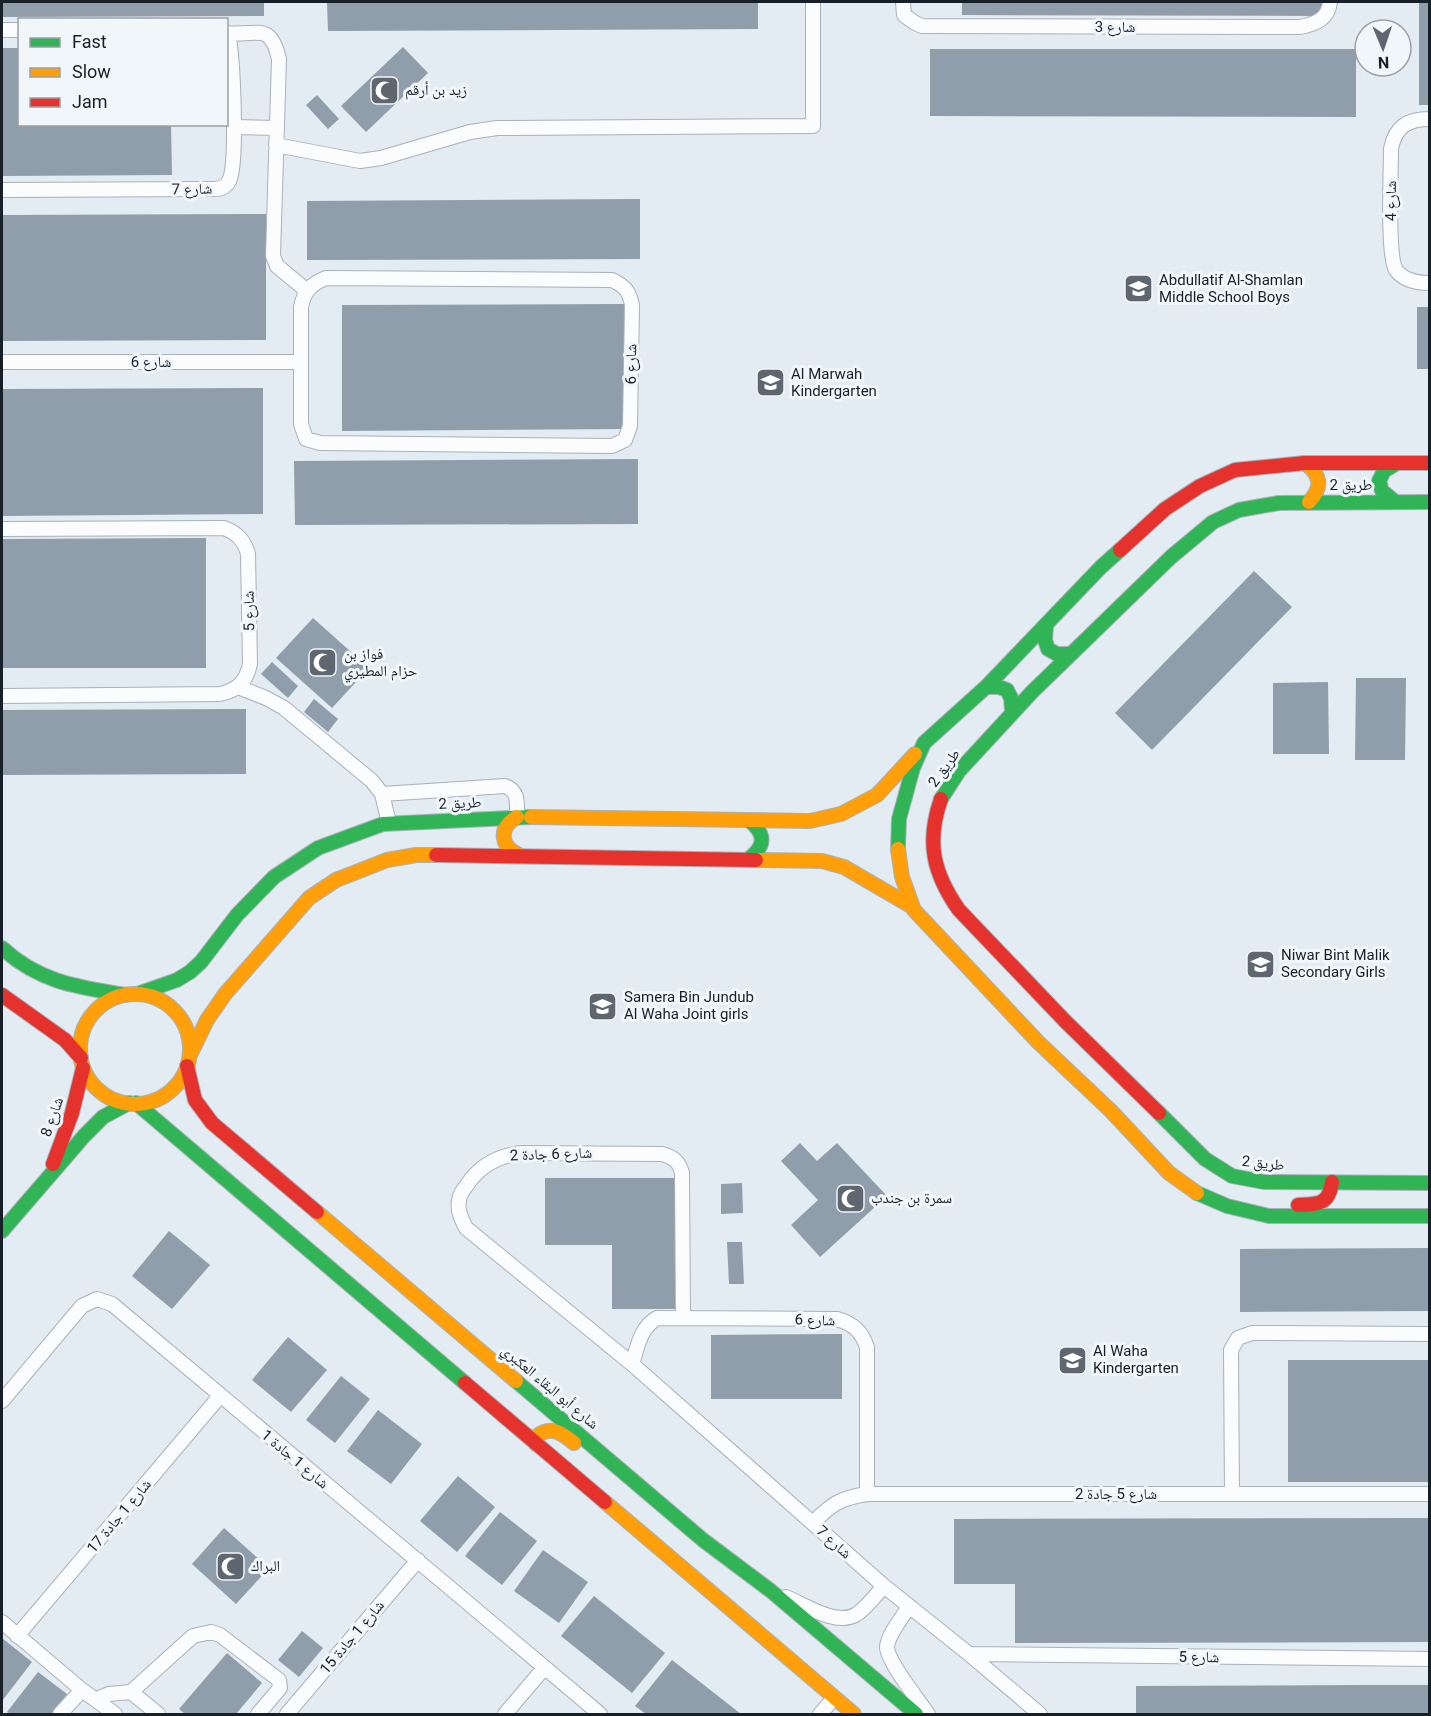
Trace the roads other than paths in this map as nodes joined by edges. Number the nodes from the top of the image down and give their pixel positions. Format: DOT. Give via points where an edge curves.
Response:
graph roads {
  1 [pos="813,2"];
  2 [pos="903,2"];
  3 [pos="1330,2"];
  4 [pos="2,30"];
  5 [pos="18,30"];
  6 [pos="228,33"];
  7 [pos="228,38"];
  8 [pos="1430,119"];
  9 [pos="234,127"];
  10 [pos="276,128"];
  11 [pos="276,145"];
  12 [pos="2,190"];
  13 [pos="1430,283"];
  14 [pos="306,290"];
  15 [pos="2,362"];
  16 [pos="300,362"];
  17 [pos="1305,463"];
  18 [pos="1396,463"];
  19 [pos="1430,463"];
  20 [pos="1394,501"];
  21 [pos="1309,502"];
  22 [pos="1430,502"];
  23 [pos="2,529"];
  24 [pos="1046,626"];
  25 [pos="1071,654"];
  26 [pos="238,687"];
  27 [pos="986,687"];
  28 [pos="2,696"];
  29 [pos="1012,711"];
  30 [pos="924,743"];
  31 [pos="382,794"];
  32 [pos="517,817"];
  33 [pos="750,821"];
  34 [pos="389,823"];
  35 [pos="519,855"];
  36 [pos="750,858"];
  37 [pos="911,906"];
  38 [pos="2,948"];
  39 [pos="1007,960"];
  40 [pos="981,981"];
  41 [pos="2,994"];
  42 [pos="131,994"];
  43 [pos="1065,1021"];
  44 [pos="1038,1042"];
  45 [pos="189,1061"];
  46 [pos="82,1063"];
  47 [pos="133,1103"];
  48 [pos="49,1175"];
  49 [pos="1332,1182"];
  50 [pos="1430,1184"];
  51 [pos="1269,1216"];
  52 [pos="1430,1216"];
  53 [pos="2,1231"];
  54 [pos="683,1317"];
  55 [pos="1430,1334"];
  56 [pos="632,1364"];
  57 [pos="220,1396"];
  58 [pos="2,1401"];
  59 [pos="536,1444"];
  60 [pos="867,1494"];
  61 [pos="1232,1494"];
  62 [pos="1430,1494"];
  63 [pos="813,1523"];
  64 [pos="703,1540"];
  65 [pos="418,1560"];
  66 [pos="884,1586"];
  67 [pos="771,1591"];
  68 [pos="909,1606"];
  69 [pos="2,1622"];
  70 [pos="17,1636"];
  71 [pos="969,1654"];
  72 [pos="1430,1659"];
  73 [pos="544,1668"];
  74 [pos="82,1690"];
  75 [pos="131,1692"];
  76 [pos="834,1698"];
  77 [pos="97,1700"];
  78 [pos="60,1714"];
  79 [pos="115,1714"];
  80 [pos="158,1714"];
  81 [pos="258,1714"];
  82 [pos="287,1714"];
  83 [pos="505,1714"];
  84 [pos="600,1714"];
  85 [pos="820,1714"];
  86 [pos="854,1714"];
  87 [pos="916,1714"];
  88 [pos="928,1714"];
  89 [pos="1040,1714"];
  1 -- 11 [label="street" via="813,126 497,128 360,161"];
  2 -- 3 [label="street, شارع 3" via="904,15 922,26 1300,27 1323,18"];
  4 -- 5 [label="street"];
  6 -- 10 [label="street" via="262,33 275,43 279,59"];
  7 -- 9 [label="street, شارع 7"];
  8 -- 13 [label="street, شارع 4" via="1416,119 1398,130 1391,149 1391,260 1402,276 1417,283"];
  9 -- 10 [label="street"];
  9 -- 12 [label="street, شارع 7" via="230,179 220,189"];
  10 -- 11 [label="street"];
  11 -- 14 [label="street" via="273,256 277,266"];
  14 -- 16 [label="street, شارع 6" via="301,307"];
  14 -- 16 [label="street, شارع 6" via="326,278 612,280 627,289 632,305 630,426 625,440 612,446 320,443 306,439 303,433"];
  15 -- 16 [label="street, شارع 6"];
  17 -- 18 [label="street, طريق 2"];
  17 -- 21 [label="street" via="1319,475 1321,483"];
  17 -- 24 [label="street, طريق 2" via="1235,470 1200,486 1165,509 1101,567"];
  18 -- 19 [label="street, طريق 2"];
  18 -- 20 [label="street" via="1381,472 1378,481 1380,490"];
  20 -- 21 [label="street, طريق 2"];
  20 -- 22 [label="street, طريق 2"];
  21 -- 25 [label="street, طريق 2" via="1258,504 1210,525 1173,555"];
  23 -- 26 [label="street, شارع 5" via="224,528 234,532 246,546 248,565 250,664"];
  24 -- 25 [label="street" via="1046,647 1051,653"];
  24 -- 27 [label="street, طريق 2"];
  25 -- 29 [label="street, طريق 2"];
  26 -- 28 [label="street" via="220,694"];
  26 -- 31 [label="street" via="284,708 372,781"];
  27 -- 29 [label="street" via="1006,689 1012,696"];
  27 -- 30 [label="street, طريق 2"];
  29 -- 39 [label="street, طريق 2" via="957,773 941,798 932,840 946,893"];
  30 -- 33 [label="street, طريق 2" via="877,795 841,814 810,821"];
  30 -- 37 [label="street, طريق 2" via="899,819 902,877"];
  31 -- 32 [label="street" via="505,786 516,795"];
  31 -- 34 [label="street"];
  32 -- 33 [label="street, طريق 2"];
  32 -- 34 [label="street, طريق 2"];
  32 -- 35 [label="street" via="510,820 502,833 506,847"];
  33 -- 36 [label="street" via="763,834 758,853"];
  34 -- 42 [label="street, طريق 2" via="318,848 274,878 190,972 177,981"];
  35 -- 36 [label="street, طريق 2"];
  35 -- 45 [label="street, طريق 2" via="416,855 387,860 336,880 309,898 225,994 207,1020"];
  36 -- 37 [label="street, طريق 2" via="822,861 844,867"];
  37 -- 40 [label="street, طريق 2"];
  38 -- 42 [label="street" via="45,978"];
  39 -- 40 [label="street" via="1009,977 1002,983"];
  39 -- 43 [label="street, طريق 2"];
  40 -- 44 [label="street, طريق 2"];
  41 -- 46 [label="street" via="65,1040"];
  42 -- 45 [label="street" via="160,1000 178,1014 190,1043"];
  42 -- 46 [label="street" via="104,1003 91,1015 83,1030"];
  43 -- 44 [label="street" via="1052,1018 1042,1023"];
  43 -- 49 [label="street, طريق 2" via="1205,1160 1232,1176 1264,1182"];
  44 -- 51 [label="street, طريق 2" via="1169,1173 1197,1193 1227,1206"];
  45 -- 47 [label="street" via="171,1090 159,1098"];
  45 -- 64 [label="street, شارع أبو البقاء العكبري" via="195,1100 213,1123"];
  46 -- 47 [label="street" via="90,1081 101,1092 114,1100"];
  46 -- 48 [label="street, شارع 8" via="72,1113"];
  47 -- 48 [label="street, شارع 8" via="103,1117"];
  47 -- 59 [label="street" via="209,1163"];
  48 -- 53 [label="street, شارع 8"];
  49 -- 50 [label="street, طريق 2"];
  49 -- 51 [label="street" via="1331,1196 1326,1202 1276,1209"];
  51 -- 52 [label="street, طريق 2"];
  54 -- 56 [label="street, شارع 6" via="657,1318 649,1323"];
  54 -- 56 [label="street, شارع 6 جادة 2" via="682,1173 672,1156 506,1154 479,1170 458,1202 466,1228"];
  54 -- 60 [label="street, شارع 6" via="837,1319 854,1326 867,1347"];
  55 -- 61 [label="street" via="1252,1334 1238,1338 1231,1350"];
  56 -- 63 [label="street, شارع 7"];
  57 -- 58 [label="street, شارع 1 جادة 1" via="112,1304 97,1299 82,1306"];
  57 -- 65 [label="street, شارع 1 جادة 1"];
  57 -- 70 [label="street, شارع 1 جادة 17"];
  59 -- 64 [label="street" via="542,1430 555,1430 566,1436 674,1525"];
  59 -- 76 [label="street"];
  60 -- 61 [label="street, شارع 5 جادة 2"];
  60 -- 63 [label="street, شارع 5 جادة 2" via="841,1499"];
  61 -- 62 [label="street, شارع 5 جادة 2"];
  63 -- 66 [label="street, شارع 7"];
  64 -- 67 [label="street, شارع أبو البقاء العكبري"];
  65 -- 73 [label="street, شارع 1 جادة 1"];
  65 -- 82 [label="street, شارع 1 جادة 15"];
  66 -- 67 [label="street" via="859,1613 849,1618 831,1617"];
  66 -- 68 [label="street, شارع 7"];
  67 -- 87 [label="street, شارع أبو البقاء العكبري"];
  68 -- 71 [label="street, شارع 7"];
  68 -- 88 [label="street" via="887,1649"];
  69 -- 70 [label="street"];
  70 -- 74 [label="street"];
  71 -- 72 [label="street, شارع 5"];
  71 -- 89 [label="street, شارع 7"];
  73 -- 83 [label="street"];
  73 -- 84 [label="street, شارع 1 جادة 1"];
  74 -- 77 [label="street"];
  74 -- 78 [label="street"];
  75 -- 77 [label="street" via="109,1694"];
  75 -- 80 [label="street"];
  75 -- 81 [label="street" via="193,1636 211,1632 279,1680 279,1688"];
  76 -- 85 [label="street"];
  76 -- 86 [label="street"];
  77 -- 79 [label="street"];
}
